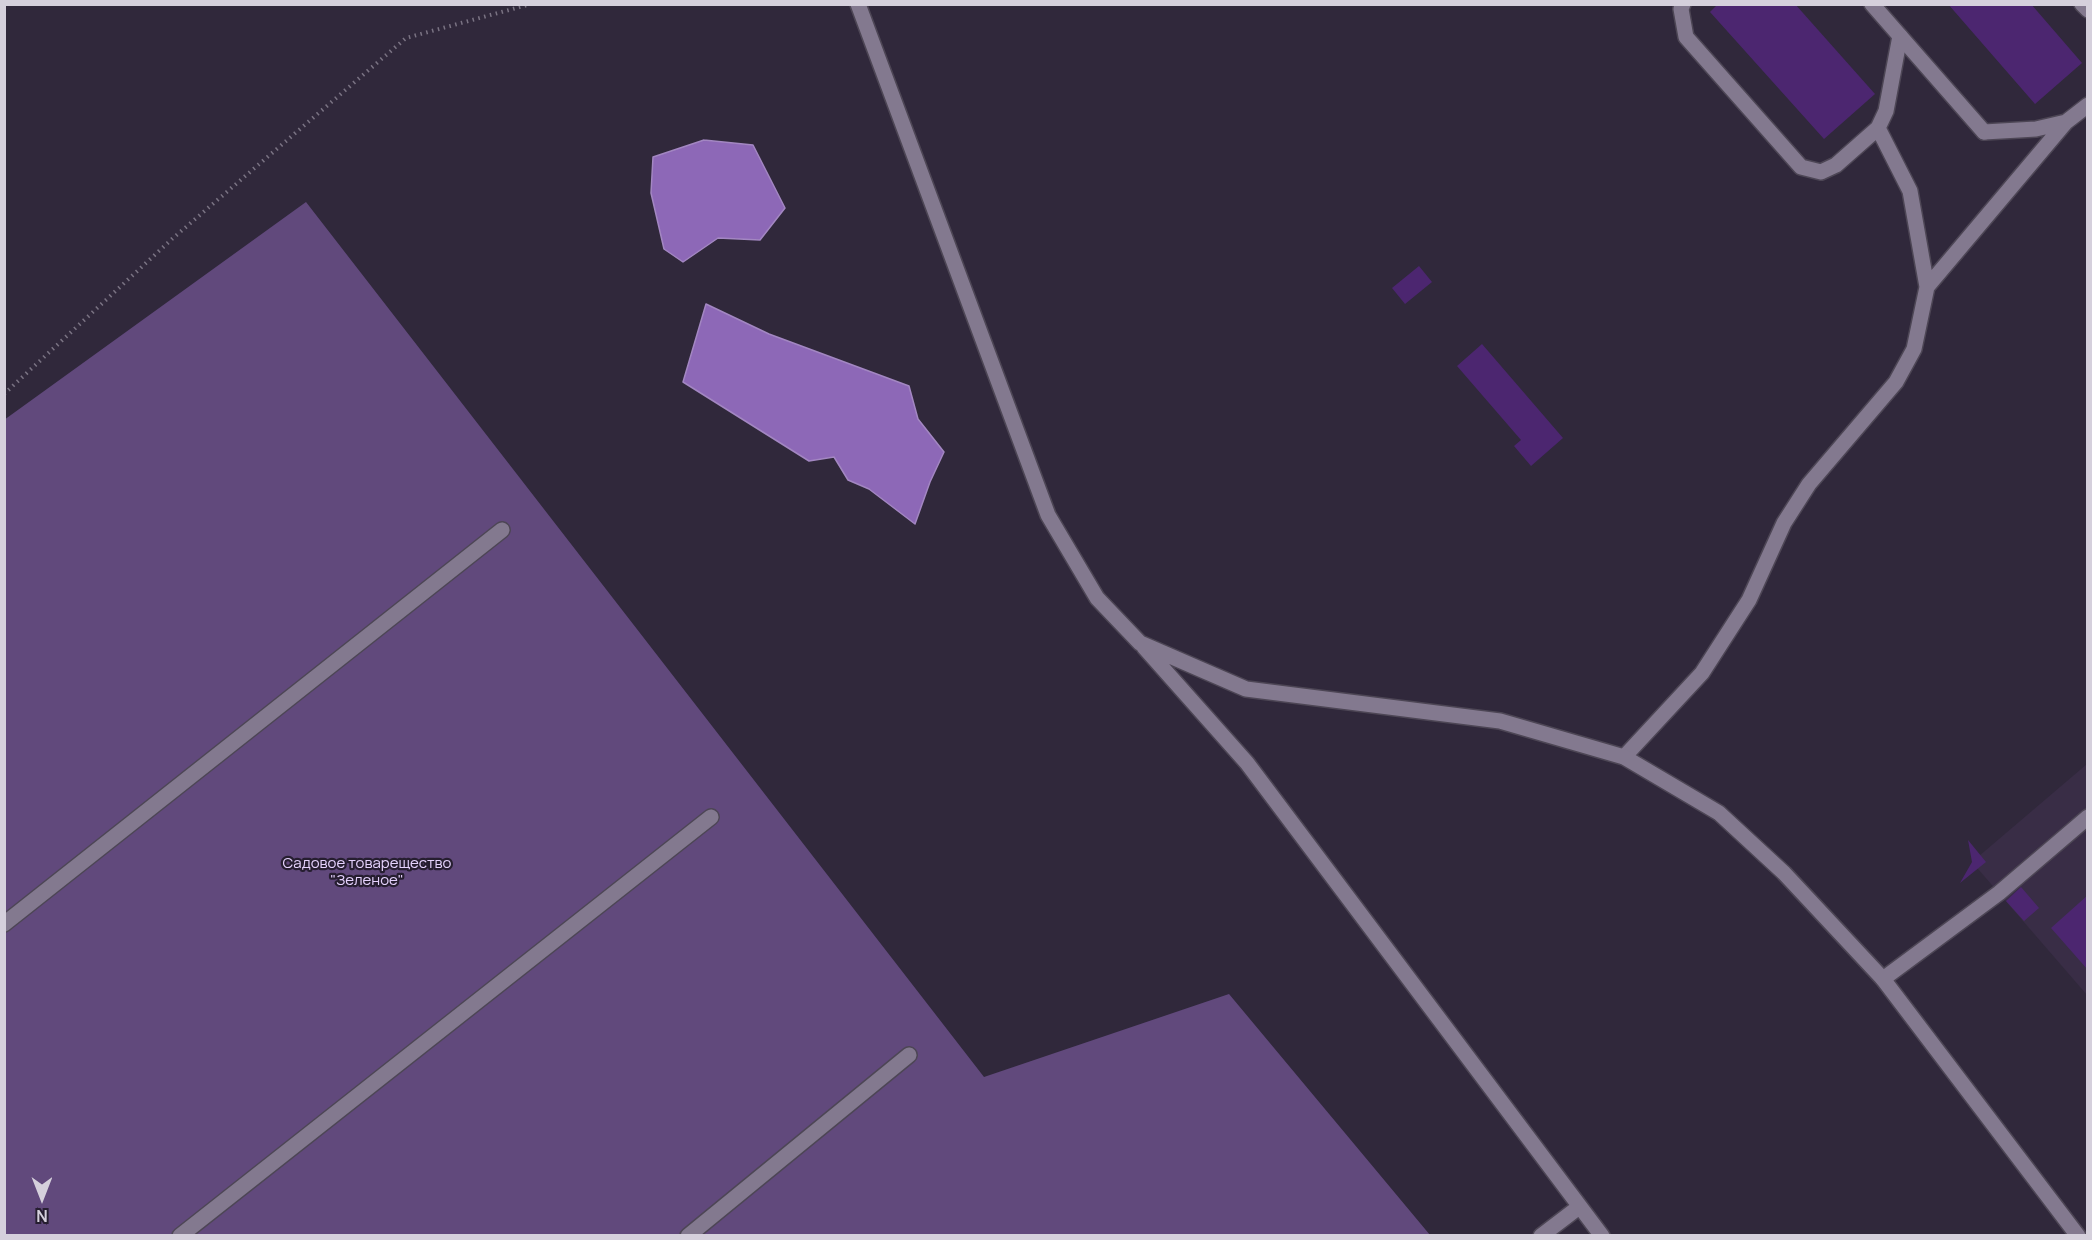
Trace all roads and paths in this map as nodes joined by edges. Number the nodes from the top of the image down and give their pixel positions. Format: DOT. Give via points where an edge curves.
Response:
graph roads {
  1 [pos="531,4"];
  2 [pos="858,4"];
  3 [pos="1683,4"];
  4 [pos="1872,4"];
  5 [pos="2082,4"];
  6 [pos="2088,10"];
  7 [pos="1900,36"];
  8 [pos="2088,105"];
  9 [pos="2066,122"];
  10 [pos="1878,128"];
  11 [pos="1927,287"];
  12 [pos="4,394"];
  13 [pos="502,530"];
  14 [pos="1140,643"];
  15 [pos="1624,757"];
  16 [pos="711,817"];
  17 [pos="2088,817"];
  18 [pos="4,924"];
  19 [pos="1883,979"];
  20 [pos="909,1055"];
  21 [pos="1579,1207"];
  22 [pos="180,1236"];
  23 [pos="688,1236"];
  24 [pos="1541,1236"];
  25 [pos="1602,1236"];
  26 [pos="2078,1236"];
  1 -- 12 [label="path" via="406,38 172,238"];
  2 -- 14 [label="street" via="1048,515 1096,598"];
  3 -- 10 [label="street" via="1686,37 1801,167 1821,172 1836,165"];
  4 -- 7 [label="street"];
  5 -- 6 [label="street"];
  7 -- 9 [label="street" via="1984,132 2036,129"];
  7 -- 10 [label="street" via="1886,111"];
  8 -- 9 [label="street"];
  9 -- 11 [label="street"];
  10 -- 11 [label="street" via="1910,191"];
  11 -- 15 [label="street" via="1914,348 1896,382 1809,484 1784,522 1749,600 1702,673"];
  13 -- 18 [label="street"];
  14 -- 15 [label="street" via="1246,689 1500,721"];
  14 -- 21 [label="street" via="1247,763"];
  15 -- 19 [label="street" via="1719,813 1784,873"];
  16 -- 22 [label="street"];
  17 -- 19 [label="street" via="1999,893"];
  19 -- 26 [label="street"];
  20 -- 23 [label="street"];
  21 -- 24 [label="street"];
  21 -- 25 [label="street"];
}
